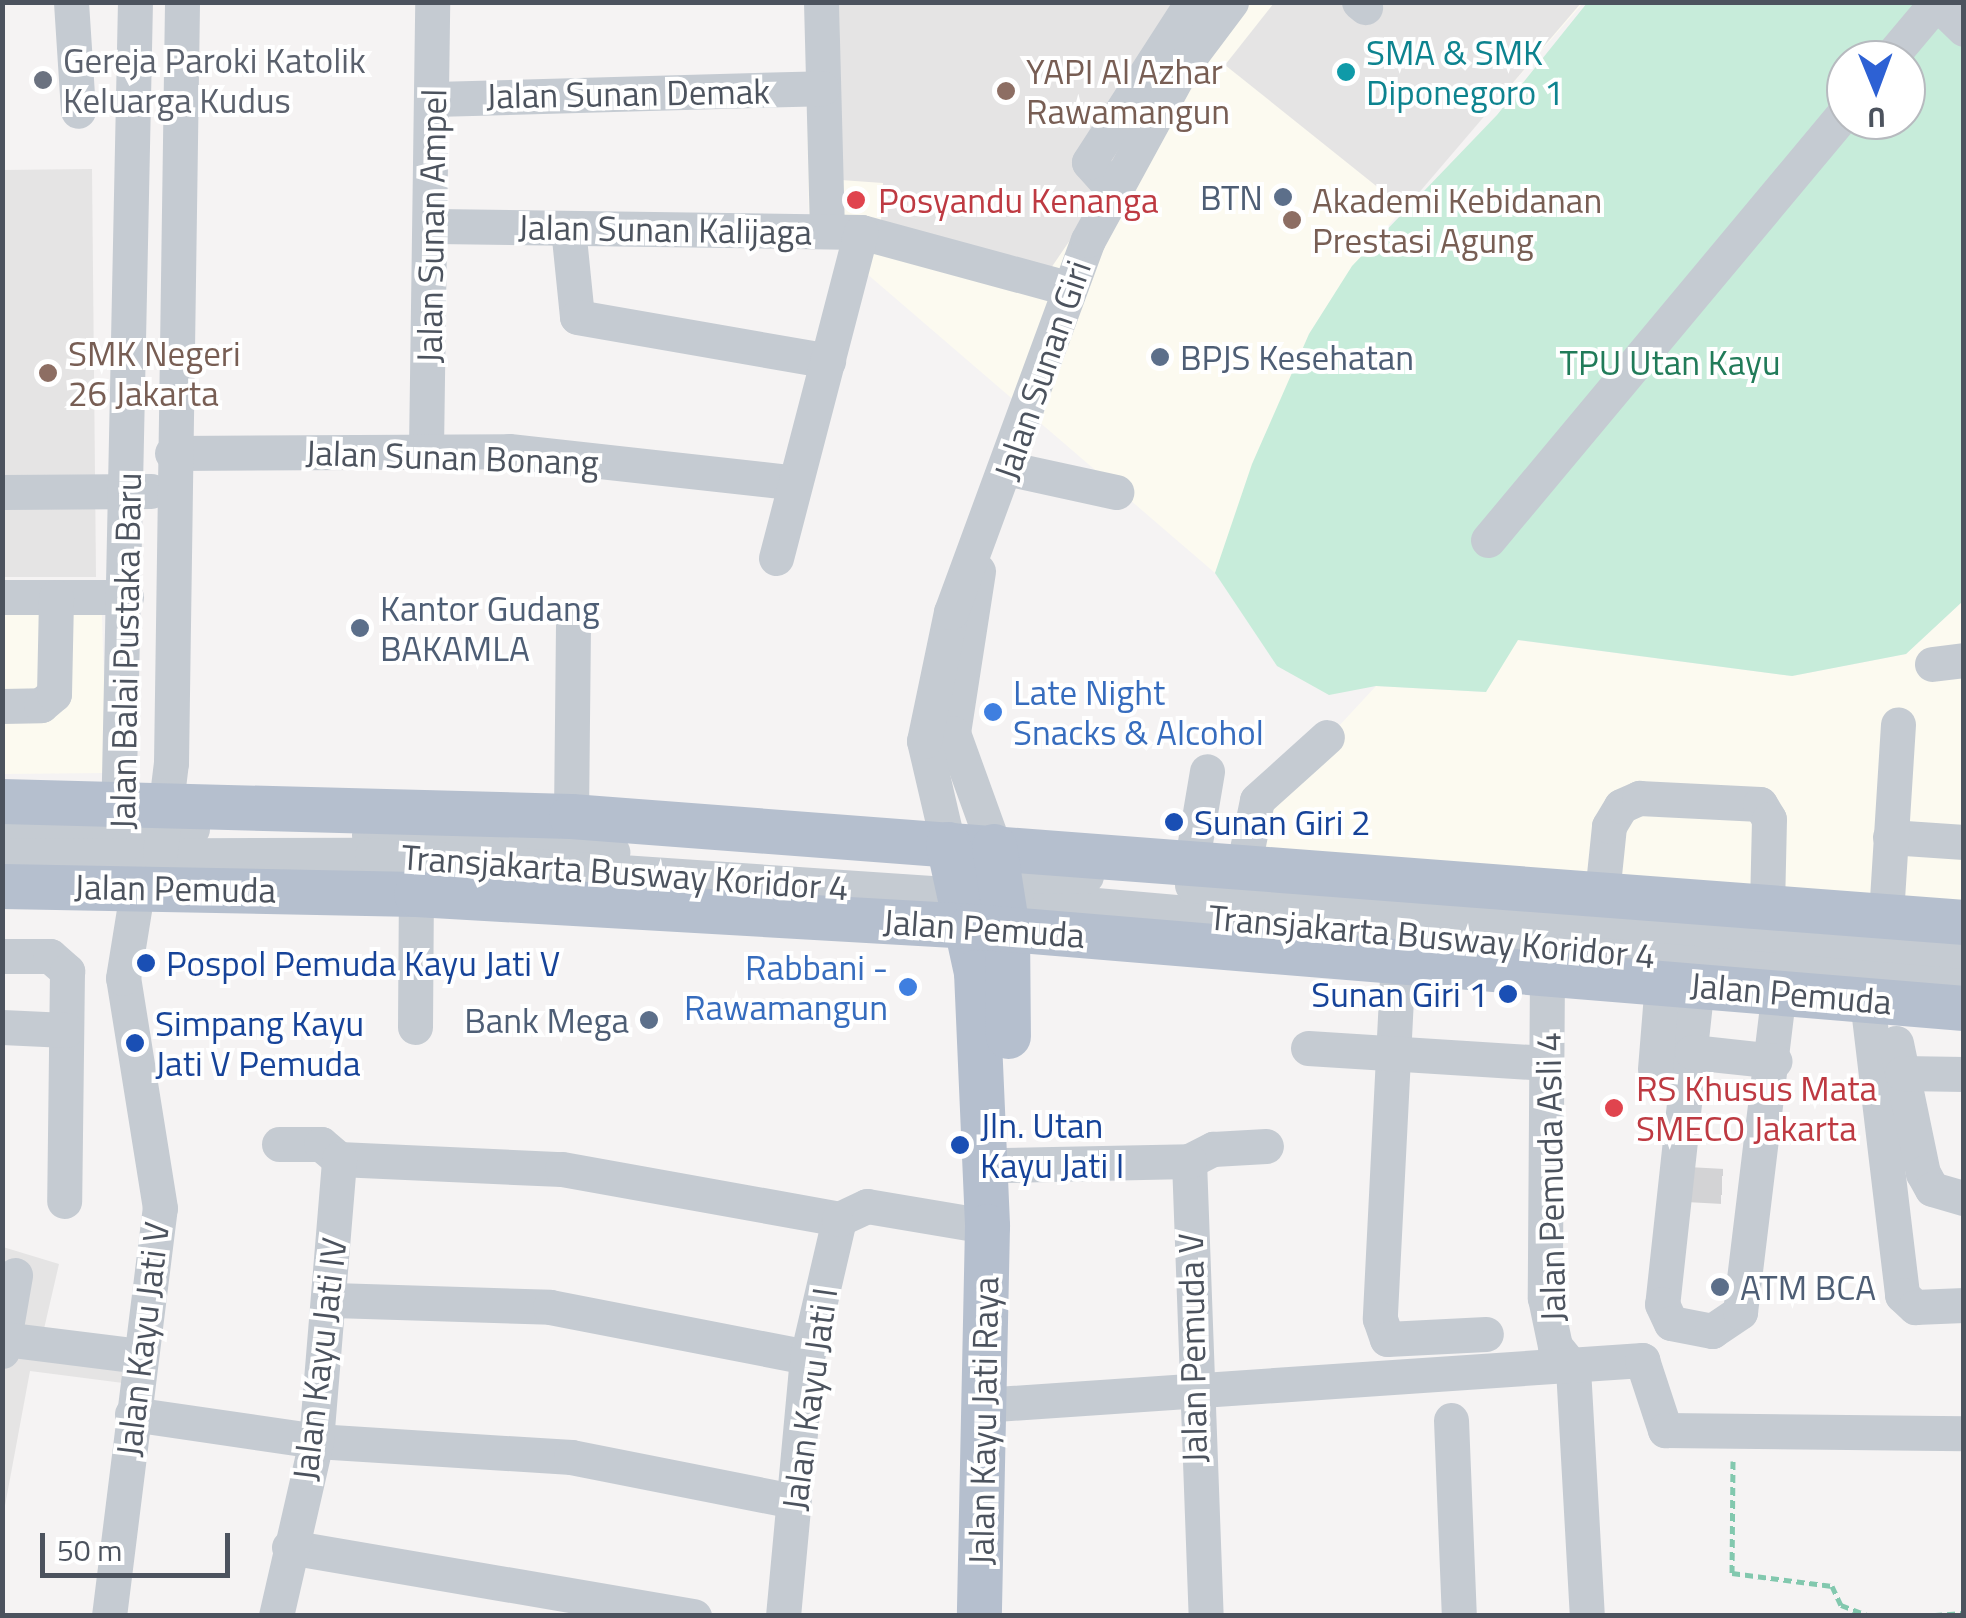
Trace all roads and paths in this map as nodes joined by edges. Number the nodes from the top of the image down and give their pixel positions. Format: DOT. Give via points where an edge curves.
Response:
graph roads {
  1 [pos="71,2"];
  2 [pos="135,2"];
  3 [pos="182,2"];
  4 [pos="432,2"];
  5 [pos="821,2"];
  6 [pos="1192,2"];
  7 [pos="1231,2"];
  8 [pos="1250,2"];
  9 [pos="1936,3"];
  10 [pos="1964,29"];
  11 [pos="1905,40"];
  12 [pos="1173,67"];
  13 [pos="822,88"];
  14 [pos="434,98"];
  15 [pos="78,111"];
  16 [pos="1826,134"];
  17 [pos="436,226"];
  18 [pos="568,228"];
  19 [pos="844,231"];
  20 [pos="172,267"];
  21 [pos="130,268"];
  22 [pos="1067,288"];
  23 [pos="828,361"];
  24 [pos="426,450"];
  25 [pos="172,453"];
  26 [pos="1006,468"];
  27 [pos="792,482"];
  28 [pos="129,490"];
  29 [pos="172,491"];
  30 [pos="2,492"];
  31 [pos="1116,492"];
  32 [pos="1488,540"];
  33 [pos="776,558"];
  34 [pos="2,597"];
  35 [pos="56,597"];
  36 [pos="126,597"];
  37 [pos="573,618"];
  38 [pos="2,706"];
  39 [pos="1898,724"];
  40 [pos="1327,737"];
  41 [pos="1207,772"];
  42 [pos="2,801"];
  43 [pos="572,816"];
  44 [pos="2,827"];
  45 [pos="141,836"];
  46 [pos="1890,836"];
  47 [pos="1964,842"];
  48 [pos="2,856"];
  49 [pos="1192,860"];
  50 [pos="1244,864"];
  51 [pos="2,886"];
  52 [pos="980,886"];
  53 [pos="416,894"];
  54 [pos="1602,894"];
  55 [pos="1766,906"];
  56 [pos="1886,915"];
  57 [pos="1964,922"];
  58 [pos="1964,950"];
  59 [pos="2,956"];
  60 [pos="1398,958"];
  61 [pos="1547,971"];
  62 [pos="1964,981"];
  63 [pos="1680,983"];
  64 [pos="1780,992"];
  65 [pos="1878,1001"];
  66 [pos="1964,1008"];
  67 [pos="415,1026"];
  68 [pos="2,1027"];
  69 [pos="66,1030"];
  70 [pos="1308,1048"];
  71 [pos="1692,1052"];
  72 [pos="1395,1054"];
  73 [pos="1775,1060"];
  74 [pos="1532,1062"];
  75 [pos="1655,1069"];
  76 [pos="1902,1073"];
  77 [pos="1964,1074"];
  78 [pos="279,1144"];
  79 [pos="1266,1146"];
  80 [pos="339,1159"];
  81 [pos="1188,1161"];
  82 [pos="1004,1164"];
  83 [pos="1964,1198"];
  84 [pos="64,1201"];
  85 [pos="838,1219"];
  86 [pos="987,1226"];
  87 [pos="15,1275"];
  88 [pos="333,1300"];
  89 [pos="1964,1304"];
  90 [pos="1486,1334"];
  91 [pos="4,1345"];
  92 [pos="141,1356"];
  93 [pos="807,1358"];
  94 [pos="1573,1368"];
  95 [pos="1197,1393"];
  96 [pos="982,1406"];
  97 [pos="132,1414"];
  98 [pos="1452,1420"];
  99 [pos="1964,1433"];
  100 [pos="1736,1434"];
  101 [pos="316,1440"];
  102 [pos="793,1501"];
  103 [pos="289,1547"];
  104 [pos="1964,1613"];
  105 [pos="109,1616"];
  106 [pos="276,1616"];
  107 [pos="694,1616"];
  108 [pos="783,1616"];
  109 [pos="979,1616"];
  110 [pos="1206,1616"];
  111 [pos="1459,1616"];
  112 [pos="1587,1616"];
  113 [pos="1870,1616"];
  114 [pos="1920,1616"];
  1 -- 15 [label="street"];
  2 -- 21 [label="street, Jalan Balai Pustaka Baru"];
  3 -- 20 [label="street, Jalan Balai Pustaka Baru"];
  4 -- 14 [label="street, Jalan Sunan Ampel"];
  5 -- 13 [label="street"];
  6 -- 12 [label="street"];
  7 -- 12 [label="street, Jalan Sunan Giri"];
  8 -- 12 [label="street, Jalan Sunan Giri" via="1196,75"];
  9 -- 10 [label="street"];
  9 -- 11 [label="street"];
  12 -- 22 [label="street, Jalan Sunan Giri" via="1130,124 1114,190"];
  13 -- 14 [label="street, Jalan Sunan Demak"];
  13 -- 19 [label="street"];
  14 -- 17 [label="street, Jalan Sunan Ampel"];
  16 -- 32 [label="street"];
  17 -- 18 [label="street, Jalan Sunan Kalijaga"];
  17 -- 24 [label="street, Jalan Sunan Ampel"];
  18 -- 19 [label="street, Jalan Sunan Kalijaga"];
  18 -- 23 [label="street" via="578,317"];
  19 -- 22 [label="street, Jalan Sunan Kalijaga"];
  19 -- 23 [label="street"];
  20 -- 21 [label="street"];
  20 -- 25 [label="street, Jalan Balai Pustaka Baru"];
  21 -- 28 [label="street, Jalan Balai Pustaka Baru"];
  22 -- 26 [label="street, Jalan Sunan Giri"];
  23 -- 27 [label="street"];
  24 -- 25 [label="street, Jalan Sunan Bonang"];
  24 -- 27 [label="street, Jalan Sunan Bonang"];
  25 -- 29 [label="street, Jalan Balai Pustaka Baru"];
  26 -- 31 [label="street"];
  26 -- 52 [label="street, Jalan Sunan Giri" via="979,555 953,732"];
  27 -- 33 [label="street"];
  28 -- 29 [label="street"];
  28 -- 30 [label="street"];
  28 -- 36 [label="street, Jalan Balai Pustaka Baru"];
  29 -- 45 [label="street, Jalan Balai Pustaka Baru"];
  34 -- 35 [label="street"];
  35 -- 36 [label="street"];
  35 -- 38 [label="street" via="54,694 41,706"];
  36 -- 45 [label="street, Jalan Balai Pustaka Baru"];
  37 -- 43 [label="street"];
  39 -- 46 [label="street"];
  40 -- 50 [label="street" via="1257,800"];
  41 -- 49 [label="street"];
  42 -- 45 [label="main road, Jalan Pemuda"];
  43 -- 45 [label="main road, Jalan Pemuda"];
  43 -- 52 [label="main road, Jalan Pemuda"];
  44 -- 45 [label="street, Transjakarta Busway Koridor 4"];
  45 -- 48 [label="street, Transjakarta Busway Koridor 4"];
  45 -- 51 [label="main road, Jalan Pemuda"];
  45 -- 52 [label="street, Transjakarta Busway Koridor 4" via="318,852"];
  45 -- 53 [label="main road, Jalan Pemuda"];
  45 -- 92 [label="street, Jalan Kayu Jati V" via="123,978 160,1208"];
  46 -- 47 [label="street"];
  46 -- 56 [label="street"];
  49 -- 50 [label="main road, Jalan Pemuda"];
  49 -- 52 [label="main road, Jalan Pemuda"];
  50 -- 54 [label="main road, Jalan Pemuda"];
  52 -- 53 [label="main road, Jalan Pemuda"];
  52 -- 58 [label="street, Transjakarta Busway Koridor 4"];
  52 -- 60 [label="main road, Jalan Pemuda"];
  52 -- 62 [label="street, Transjakarta Busway Koridor 4"];
  52 -- 82 [label="main road, Jalan Kayu Jati Raya"];
  52 -- 86 [label="main road, Jalan Kayu Jati Raya"];
  53 -- 67 [label="street"];
  54 -- 55 [label="main road, Jalan Pemuda"];
  54 -- 55 [label="street" via="1609,826 1621,806 1639,798 1760,804 1769,819"];
  55 -- 56 [label="main road, Jalan Pemuda"];
  56 -- 57 [label="main road, Jalan Pemuda"];
  59 -- 69 [label="street" via="63,961"];
  60 -- 61 [label="main road, Jalan Pemuda"];
  60 -- 72 [label="street"];
  61 -- 63 [label="main road, Jalan Pemuda"];
  61 -- 94 [label="street, Jalan Pemuda Asli 4" via="1546,1298 1555,1346"];
  63 -- 64 [label="main road, Jalan Pemuda"];
  63 -- 71 [label="street"];
  63 -- 75 [label="street"];
  64 -- 65 [label="main road, Jalan Pemuda"];
  64 -- 73 [label="street"];
  65 -- 66 [label="main road, Jalan Pemuda"];
  65 -- 76 [label="street"];
  65 -- 89 [label="street" via="1902,1294 1915,1306"];
  68 -- 69 [label="street"];
  69 -- 84 [label="street"];
  70 -- 72 [label="street"];
  71 -- 73 [label="street"];
  71 -- 73 [label="street" via="1662,1304 1672,1322 1712,1331 1740,1312 1751,1188"];
  72 -- 74 [label="street"];
  72 -- 90 [label="street" via="1380,1319 1387,1339"];
  76 -- 77 [label="street"];
  76 -- 83 [label="street" via="1923,1173 1932,1189"];
  78 -- 80 [label="street" via="321,1144"];
  79 -- 81 [label="street" via="1213,1149"];
  80 -- 85 [label="street" via="562,1169"];
  80 -- 88 [label="street, Jalan Kayu Jati IV"];
  81 -- 82 [label="street"];
  81 -- 95 [label="street, Jalan Pemuda V"];
  82 -- 86 [label="main road, Jalan Kayu Jati Raya"];
  85 -- 86 [label="street" via="867,1206"];
  85 -- 93 [label="street, Jalan Kayu Jati I"];
  86 -- 96 [label="main road, Jalan Kayu Jati Raya"];
  87 -- 91 [label="street"];
  88 -- 93 [label="street" via="550,1307"];
  88 -- 101 [label="street, Jalan Kayu Jati IV"];
  91 -- 92 [label="street"];
  92 -- 97 [label="street, Jalan Kayu Jati V"];
  93 -- 102 [label="street, Jalan Kayu Jati I"];
  94 -- 95 [label="street"];
  94 -- 100 [label="street" via="1647,1361 1660,1428"];
  94 -- 112 [label="street, Jalan Pemuda Asli 4"];
  95 -- 96 [label="street"];
  95 -- 110 [label="street, Jalan Pemuda V"];
  96 -- 109 [label="main road, Jalan Kayu Jati Raya"];
  97 -- 101 [label="street"];
  97 -- 105 [label="street, Jalan Kayu Jati V"];
  98 -- 111 [label="street"];
  99 -- 100 [label="street"];
  100 -- 113 [label="path" via="1732,1572 1832,1586 1841,1605"];
  101 -- 102 [label="street" via="571,1457"];
  101 -- 103 [label="street, Jalan Kayu Jati IV"];
  102 -- 108 [label="street, Jalan Kayu Jati I"];
  103 -- 106 [label="street, Jalan Kayu Jati IV"];
  103 -- 107 [label="street"];
  104 -- 114 [label="path"];
}
